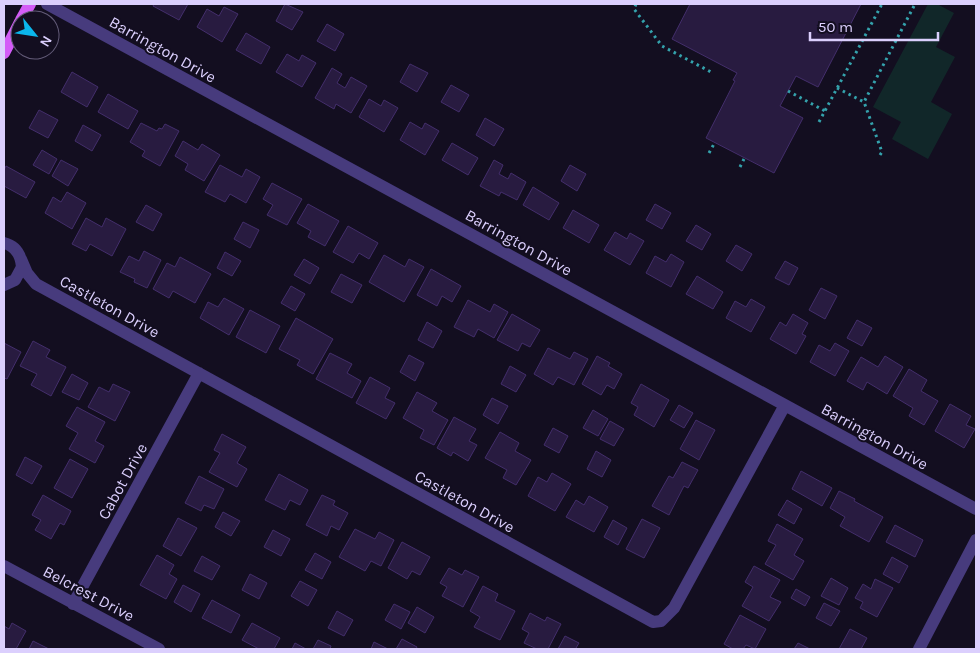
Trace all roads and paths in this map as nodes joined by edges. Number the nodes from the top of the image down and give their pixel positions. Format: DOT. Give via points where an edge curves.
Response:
graph roads {
  1 [pos="47,4"];
  2 [pos="636,4"];
  3 [pos="882,4"];
  4 [pos="915,4"];
  5 [pos="10,42"];
  6 [pos="4,53"];
  7 [pos="711,72"];
  8 [pos="837,88"];
  9 [pos="788,91"];
  10 [pos="864,102"];
  11 [pos="825,111"];
  12 [pos="819,122"];
  13 [pos="714,144"];
  14 [pos="710,153"];
  15 [pos="880,156"];
  16 [pos="744,159"];
  17 [pos="740,167"];
  18 [pos="4,243"];
  19 [pos="21,259"];
  20 [pos="36,284"];
  21 [pos="6,285"];
  22 [pos="199,373"];
  23 [pos="785,405"];
  24 [pos="976,509"];
  25 [pos="976,540"];
  26 [pos="4,566"];
  27 [pos="73,604"];
  28 [pos="159,649"];
  29 [pos="919,649"];
  1 -- 23 [label="street, Barrington Drive"];
  2 -- 7 [label="path" via="634,9 662,46"];
  3 -- 8 [label="path"];
  4 -- 10 [label="path"];
  5 -- 6 [label="main road"];
  8 -- 10 [label="path"];
  8 -- 11 [label="path"];
  9 -- 11 [label="path"];
  10 -- 15 [label="path" via="882,152"];
  11 -- 12 [label="path"];
  13 -- 14 [label="path"];
  16 -- 17 [label="path"];
  18 -- 19 [label="street, Castleton Drive" via="13,247"];
  19 -- 20 [label="street, Castleton Drive"];
  19 -- 21 [label="street, Castleton Drive" via="19,274"];
  20 -- 21 [label="street, Castleton Drive"];
  20 -- 22 [label="street, Castleton Drive"];
  22 -- 23 [label="street, Castleton Drive" via="654,622 662,620 674,608"];
  22 -- 27 [label="street, Cabot Drive"];
  23 -- 24 [label="street, Barrington Drive"];
  25 -- 29 [label="street"];
  26 -- 27 [label="street, Belcrest Drive"];
  27 -- 28 [label="street, Belcrest Drive"];
}
